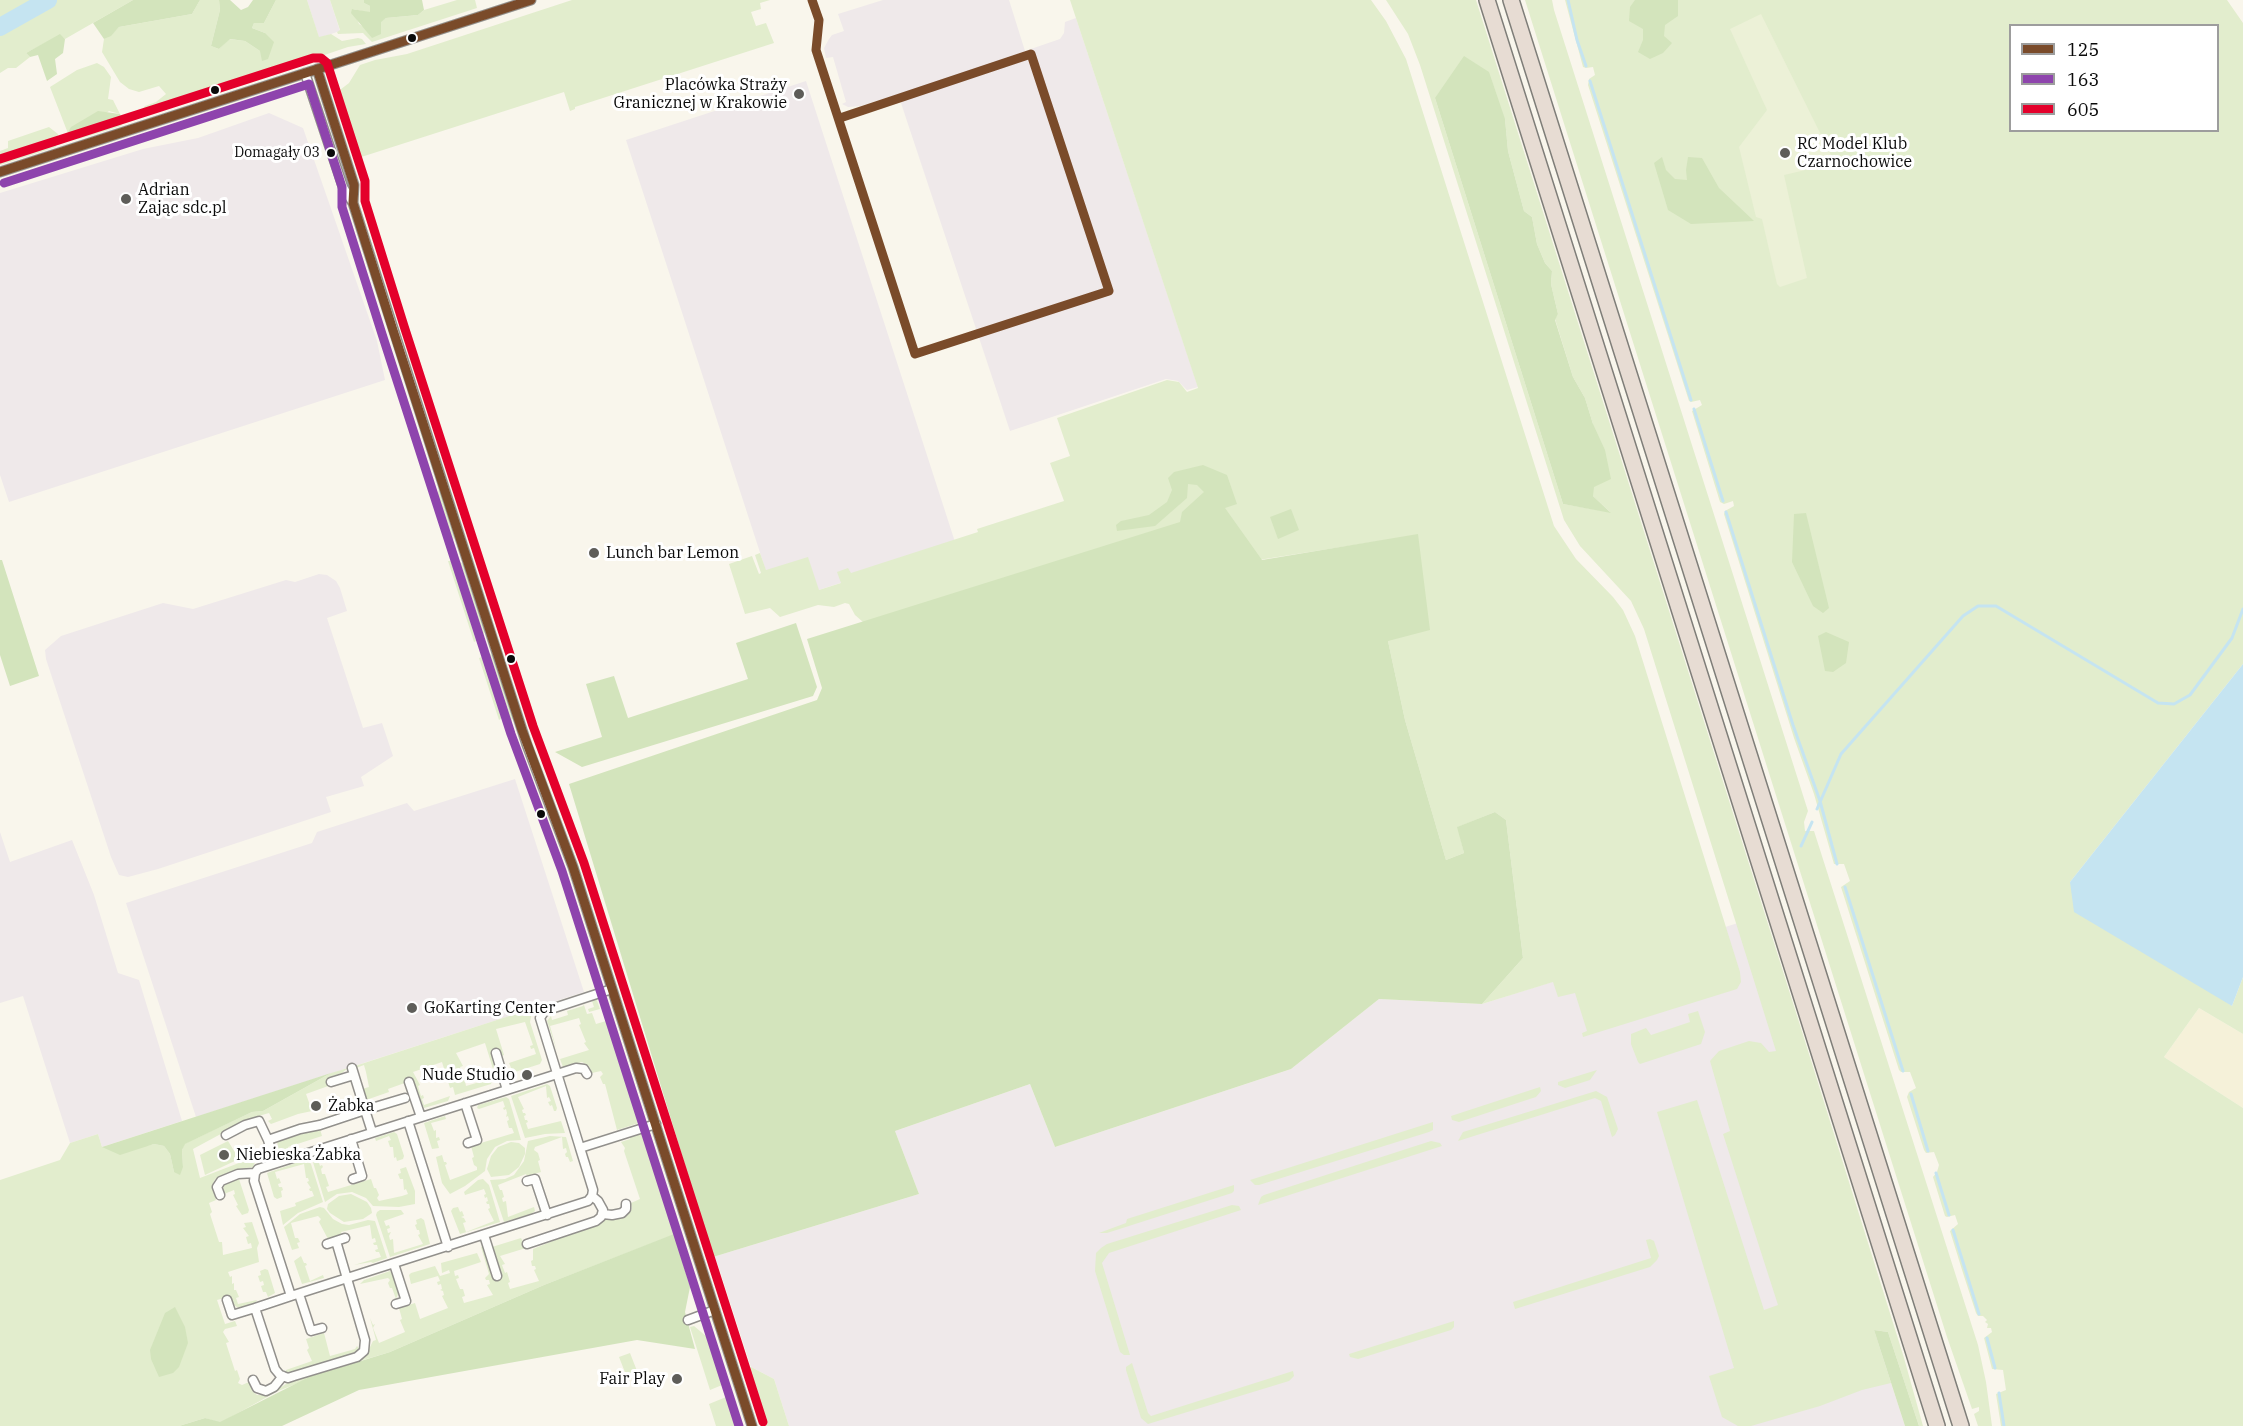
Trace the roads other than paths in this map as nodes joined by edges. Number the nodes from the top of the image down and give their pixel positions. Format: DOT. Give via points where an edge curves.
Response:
graph roads {
  1 [pos="531,0"];
  2 [pos="1487,0"];
  3 [pos="1511,0"];
  4 [pos="317,69"];
  5 [pos="305,73"];
  6 [pos="0,172"];
  7 [pos="353,203"];
  8 [pos="612,989"];
  9 [pos="495,1053"];
  10 [pos="556,1074"];
  11 [pos="587,1074"];
  12 [pos="331,1082"];
  13 [pos="409,1082"];
  14 [pos="507,1090"];
  15 [pos="405,1098"];
  16 [pos="465,1103"];
  17 [pos="365,1110"];
  18 [pos="421,1117"];
  19 [pos="408,1121"];
  20 [pos="656,1124"];
  21 [pos="372,1132"];
  22 [pos="226,1135"];
  23 [pos="351,1139"];
  24 [pos="268,1140"];
  25 [pos="476,1140"];
  26 [pos="580,1148"];
  27 [pos="275,1163"];
  28 [pos="255,1173"];
  29 [pos="371,1173"];
  30 [pos="544,1176"];
  31 [pos="220,1195"];
  32 [pos="592,1196"];
  33 [pos="626,1204"];
  34 [pos="603,1214"];
  35 [pos="547,1215"];
  36 [pos="484,1235"];
  37 [pos="327,1244"];
  38 [pos="527,1245"];
  39 [pos="448,1247"];
  40 [pos="394,1263"];
  41 [pos="497,1276"];
  42 [pos="347,1278"];
  43 [pos="295,1295"];
  44 [pos="227,1300"];
  45 [pos="396,1304"];
  46 [pos="255,1308"];
  47 [pos="715,1310"];
  48 [pos="688,1320"];
  49 [pos="322,1328"];
  50 [pos="283,1376"];
  51 [pos="253,1380"];
  52 [pos="752,1426"];
  53 [pos="1937,1426"];
  54 [pos="1961,1426"];
  1 -- 4 [label="street"];
  2 -- 53 [label="highway"];
  3 -- 54 [label="highway"];
  4 -- 5 [label="street"];
  4 -- 7 [label="street" via="354,184"];
  5 -- 6 [label="street"];
  5 -- 7 [label="street" via="344,188"];
  7 -- 8 [label="street" via="522,730 573,867"];
  8 -- 10 [label="street" via="550,1009 541,1016"];
  8 -- 20 [label="street"];
  9 -- 14 [label="street"];
  10 -- 11 [label="street" via="579,1068"];
  10 -- 14 [label="street"];
  10 -- 26 [label="street"];
  12 -- 17 [label="street" via="353,1071"];
  13 -- 18 [label="street"];
  14 -- 16 [label="street"];
  15 -- 17 [label="street"];
  16 -- 18 [label="street"];
  16 -- 25 [label="street"];
  17 -- 21 [label="street"];
  17 -- 24 [label="street"];
  18 -- 19 [label="street"];
  19 -- 21 [label="street"];
  19 -- 39 [label="street"];
  20 -- 26 [label="street"];
  20 -- 47 [label="street"];
  21 -- 23 [label="street"];
  22 -- 24 [label="street" via="262,1119"];
  23 -- 27 [label="street"];
  23 -- 29 [label="street" via="358,1177"];
  24 -- 27 [label="street"];
  26 -- 32 [label="street"];
  27 -- 28 [label="street" via="258,1168"];
  28 -- 31 [label="street" via="221,1181 217,1186"];
  28 -- 43 [label="street" via="254,1181"];
  30 -- 35 [label="street" via="531,1180"];
  32 -- 34 [label="street"];
  32 -- 35 [label="street" via="586,1202"];
  33 -- 34 [label="street" via="622,1213"];
  34 -- 38 [label="street" via="596,1221"];
  35 -- 36 [label="street"];
  36 -- 39 [label="street"];
  36 -- 41 [label="street"];
  37 -- 42 [label="street" via="341,1240"];
  39 -- 40 [label="street"];
  40 -- 42 [label="street"];
  40 -- 45 [label="street" via="406,1301"];
  42 -- 43 [label="street"];
  42 -- 50 [label="street" via="365,1340 364,1351 357,1357 294,1377"];
  43 -- 46 [label="street"];
  43 -- 49 [label="street" via="306,1333"];
  44 -- 46 [label="street" via="232,1315"];
  46 -- 50 [label="street" via="275,1369"];
  47 -- 48 [label="street"];
  47 -- 52 [label="street"];
  50 -- 51 [label="street" via="266,1391"];
}
